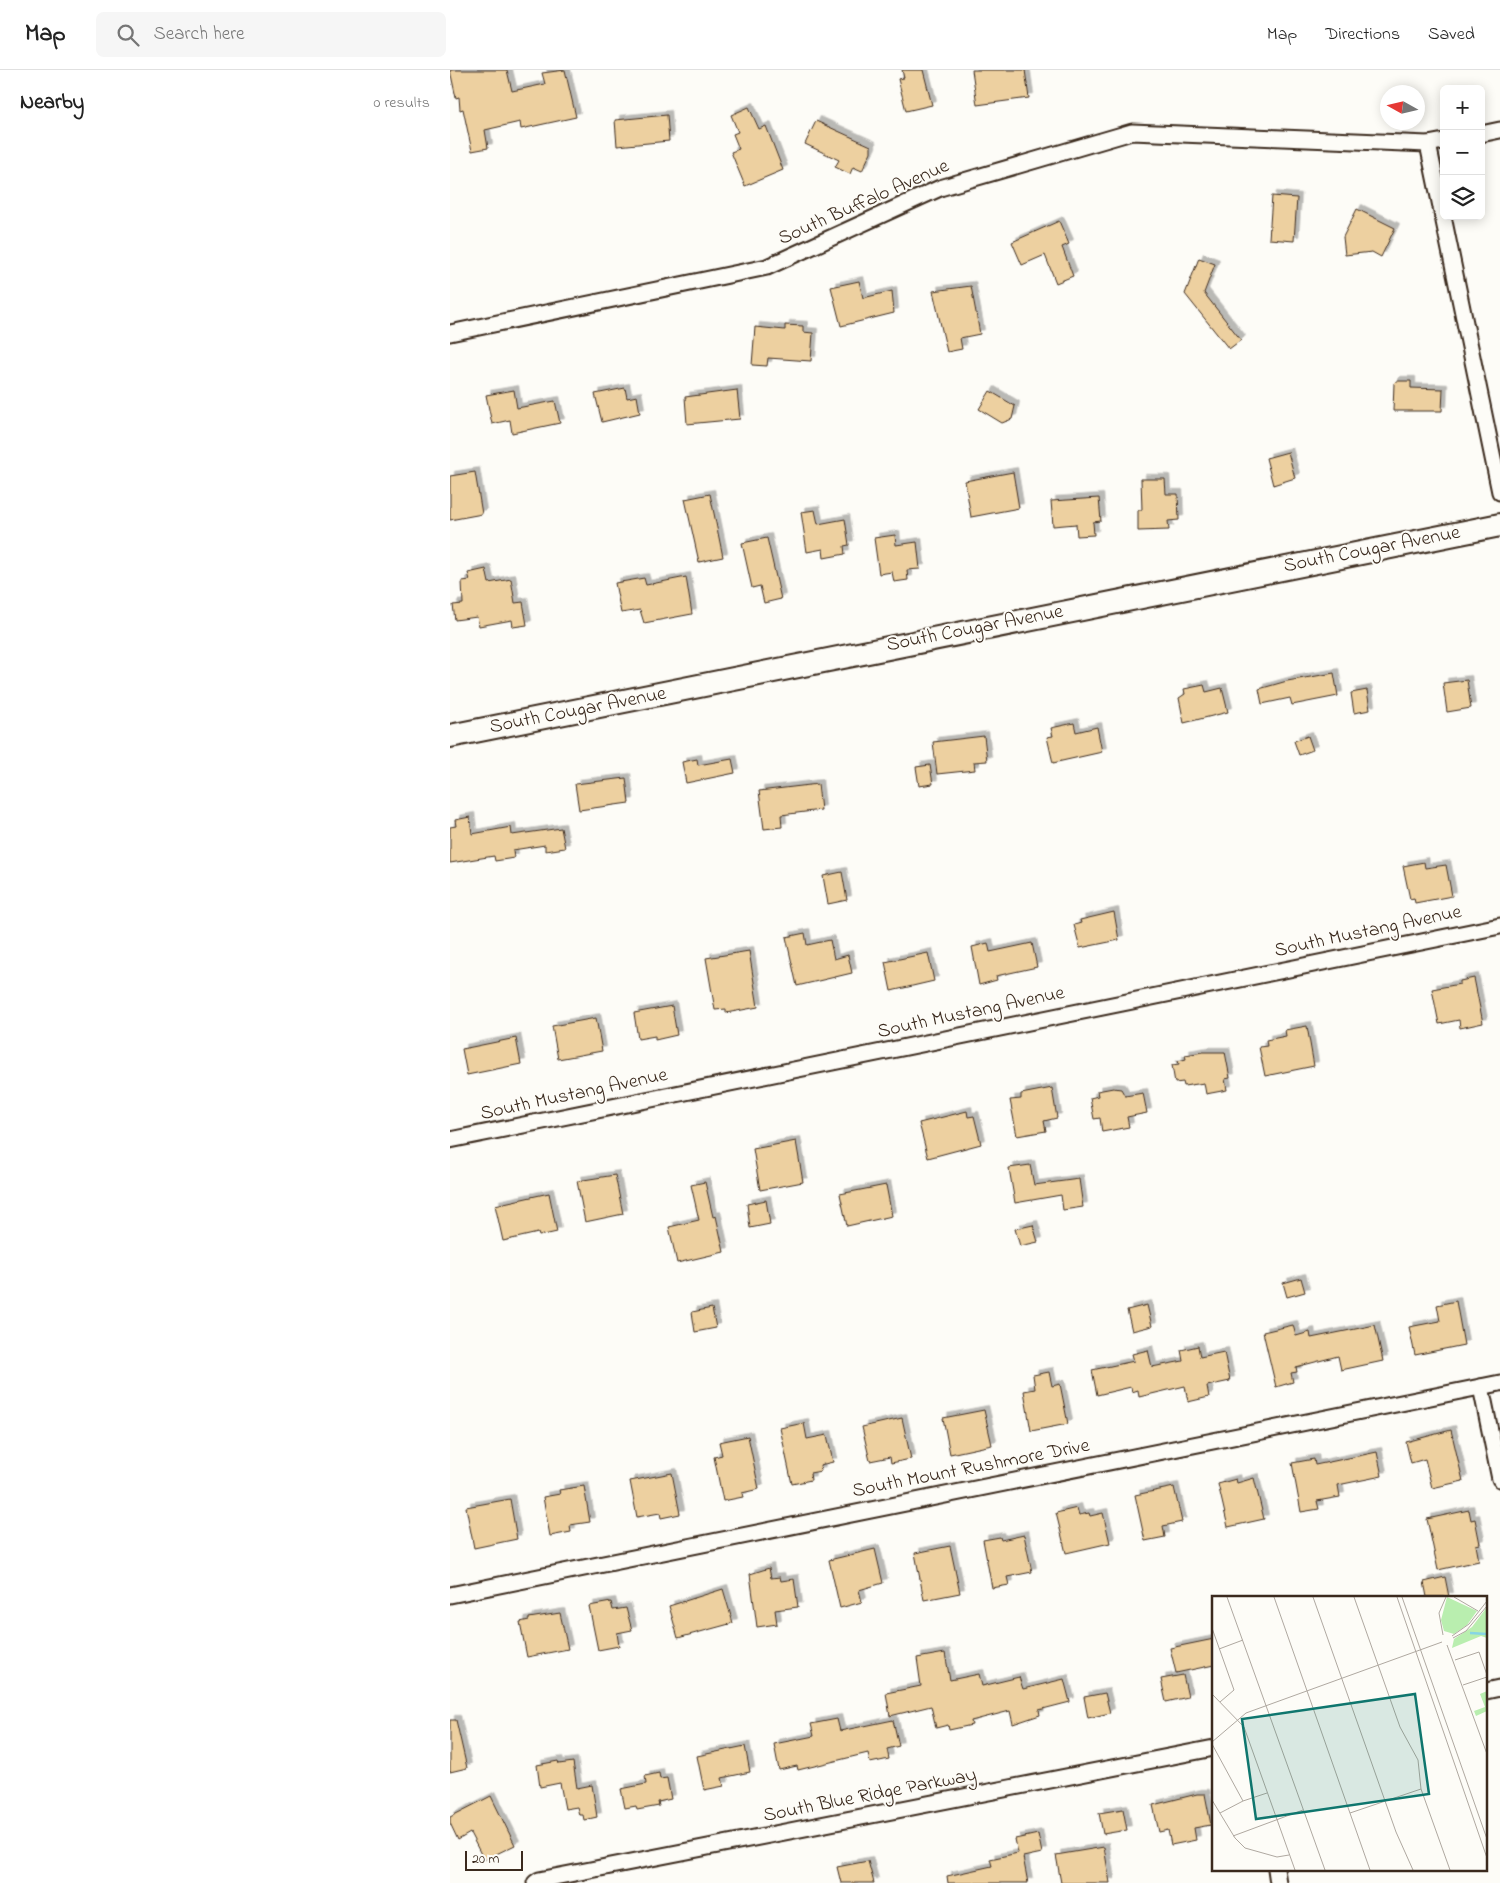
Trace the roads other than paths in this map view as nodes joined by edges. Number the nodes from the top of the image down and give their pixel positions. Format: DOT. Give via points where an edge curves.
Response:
graph roads {
  1 [pos="1500,130"];
  2 [pos="1485,133"];
  3 [pos="1440,142"];
  4 [pos="1428,144"];
  5 [pos="450,333"];
  6 [pos="1500,492"];
  7 [pos="1500,525"];
  8 [pos="450,736"];
  9 [pos="1500,926"];
  10 [pos="450,1140"];
  11 [pos="1500,1382"];
  12 [pos="1481,1386"];
  13 [pos="1500,1479"];
  14 [pos="450,1595"];
  15 [pos="1212,1748"];
  16 [pos="1276,1870"];
  17 [pos="535,1883"];
  18 [pos="1278,1883"];
  1 -- 2 [label="street"];
  3 -- 4 [label="street, South Buffalo Avenue"];
  4 -- 5 [label="street, South Buffalo Avenue" via="1132,132 940,188 766,267"];
  4 -- 6 [label="street"];
  7 -- 8 [label="street, South Cougar Avenue"];
  9 -- 10 [label="street, South Mustang Avenue"];
  11 -- 12 [label="street, South Mount Rushmore Drive"];
  12 -- 13 [label="street"];
  12 -- 14 [label="street, South Mount Rushmore Drive"];
  15 -- 17 [label="street, South Blue Ridge Parkway"];
  16 -- 18 [label="street"];
}
